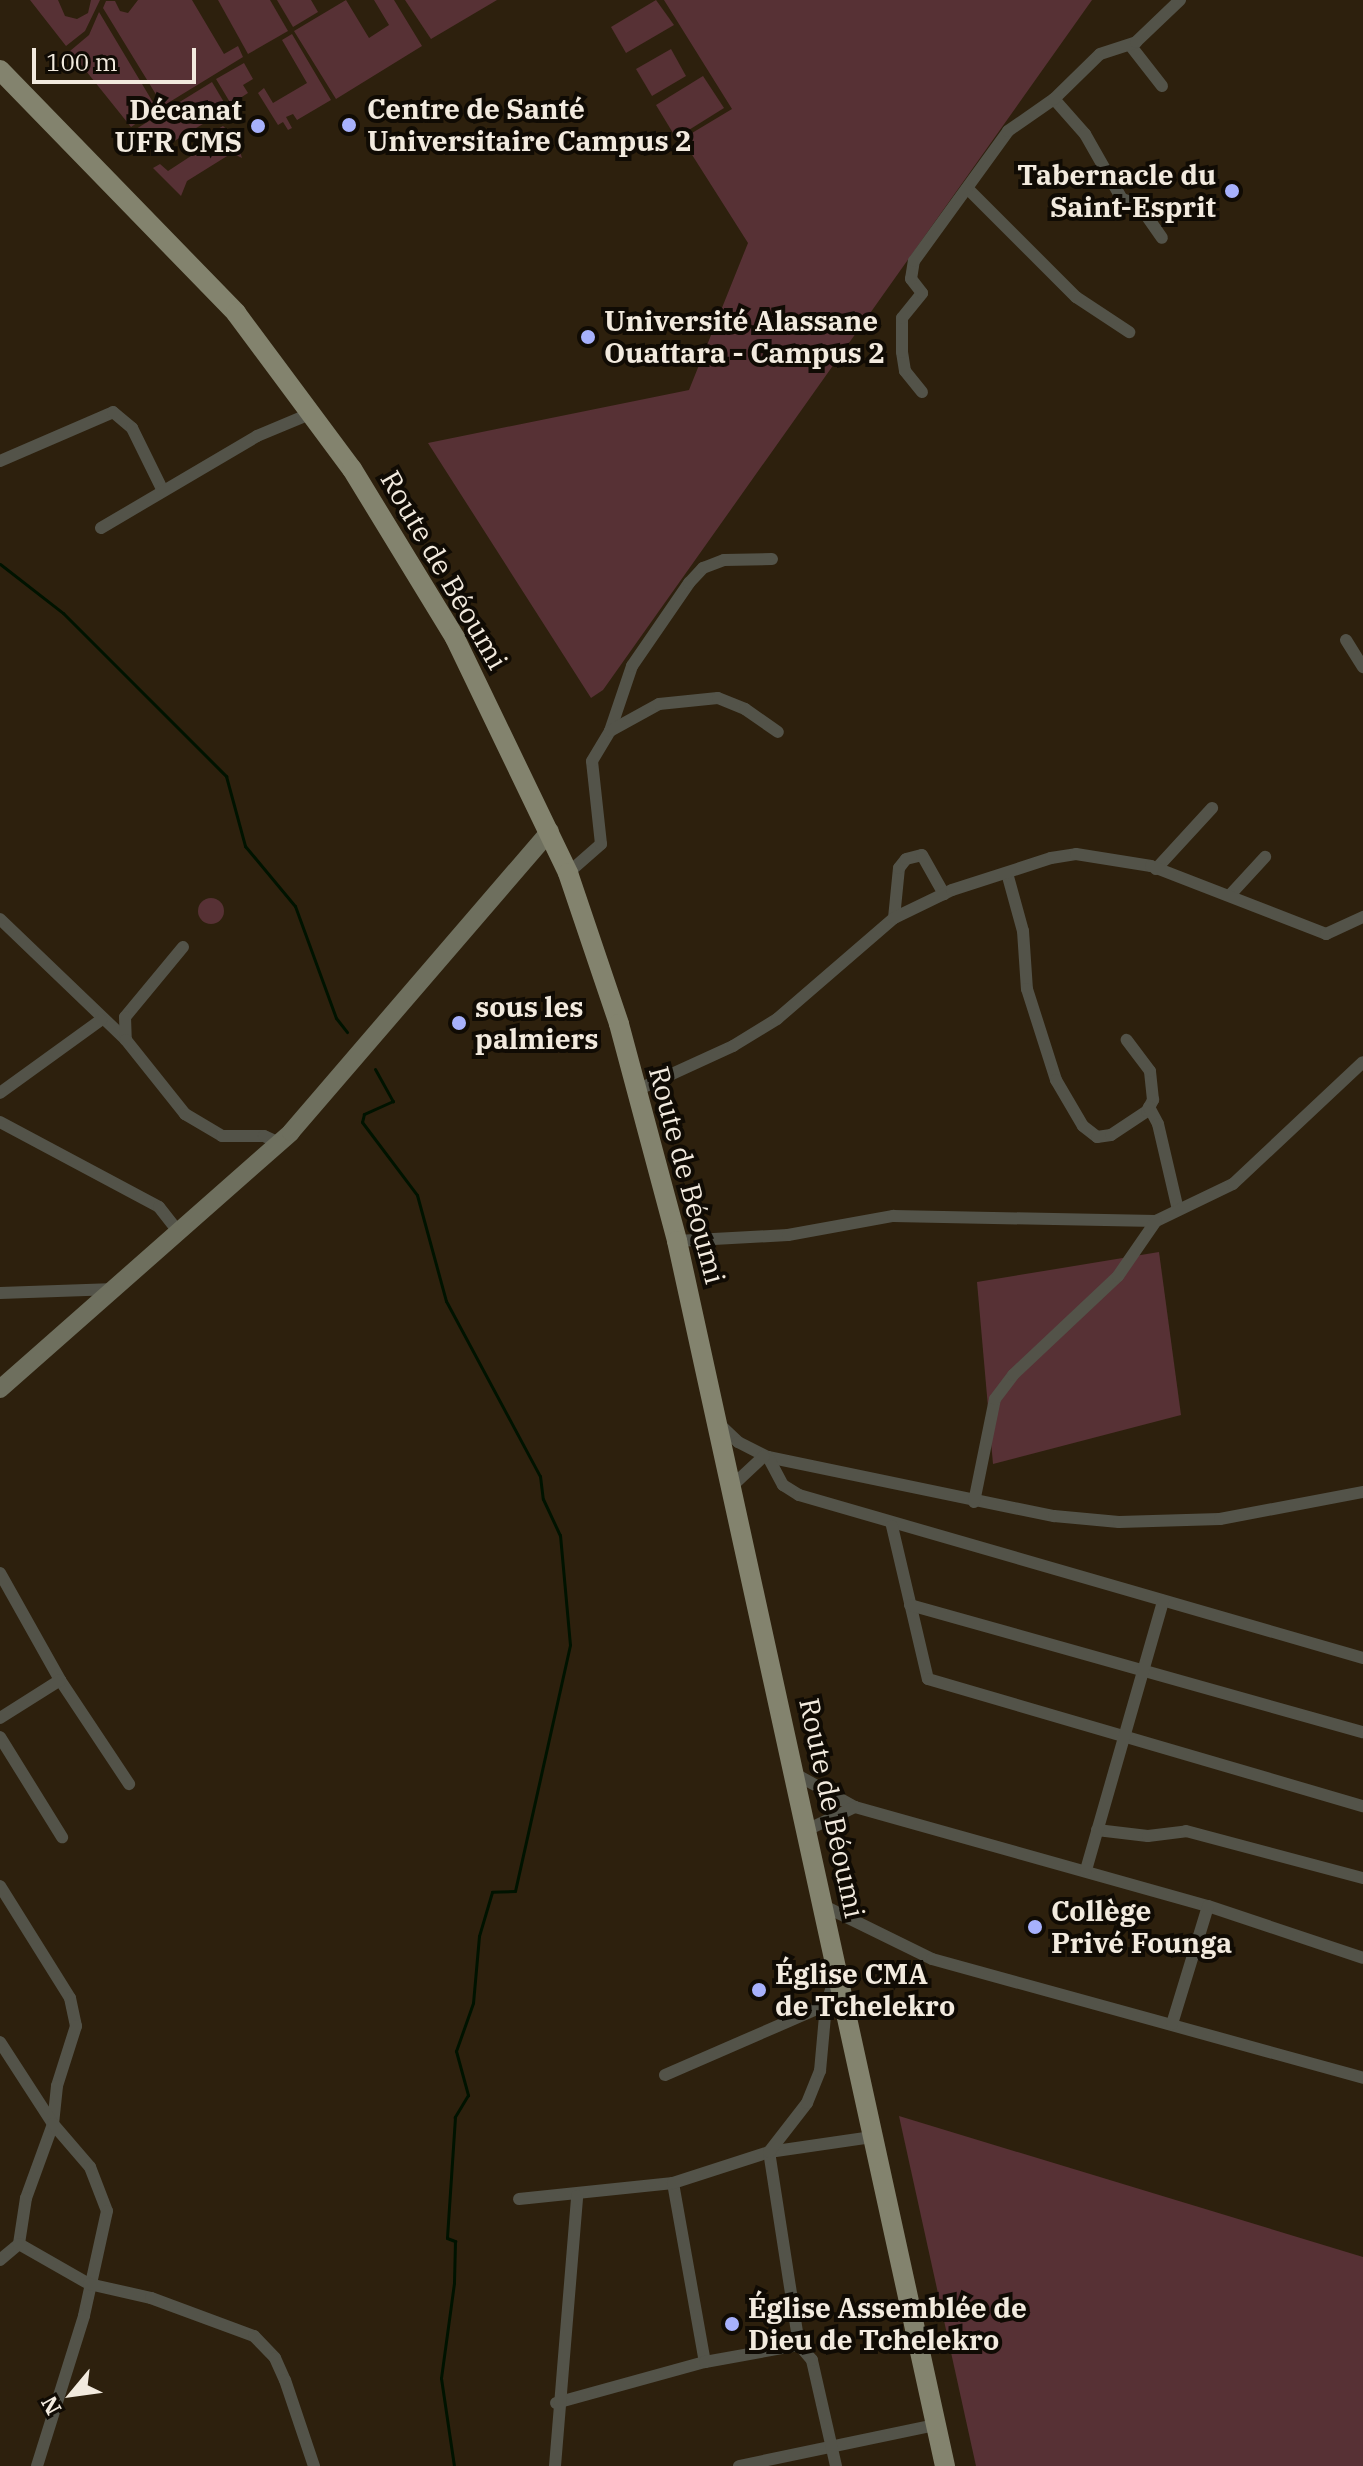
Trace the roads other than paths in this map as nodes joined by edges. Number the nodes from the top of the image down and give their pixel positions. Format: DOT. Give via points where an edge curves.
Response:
graph roads {
  1 [pos="1180,0"];
  2 [pos="1130,45"];
  3 [pos="0,70"];
  4 [pos="1162,86"];
  5 [pos="1054,99"];
  6 [pos="968,189"];
  7 [pos="1162,238"];
  8 [pos="1129,332"];
  9 [pos="922,392"];
  10 [pos="312,413"];
  11 [pos="0,461"];
  12 [pos="162,489"];
  13 [pos="101,528"];
  14 [pos="772,559"];
  15 [pos="1346,640"];
  16 [pos="1363,667"];
  17 [pos="610,731"];
  18 [pos="778,732"];
  19 [pos="1212,808"];
  20 [pos="550,831"];
  21 [pos="1265,857"];
  22 [pos="1156,869"];
  23 [pos="568,873"];
  24 [pos="1007,873"];
  25 [pos="944,894"];
  26 [pos="1230,895"];
  27 [pos="1363,917"];
  28 [pos="894,918"];
  29 [pos="3,926"];
  30 [pos="183,947"];
  31 [pos="101,1020"];
  32 [pos="126,1040"];
  33 [pos="1127,1040"];
  34 [pos="1363,1062"];
  35 [pos="637,1090"];
  36 [pos="0,1093"];
  37 [pos="1149,1107"];
  38 [pos="0,1122"];
  39 [pos="280,1143"];
  40 [pos="1178,1210"];
  41 [pos="1156,1221"];
  42 [pos="180,1234"];
  43 [pos="677,1241"];
  44 [pos="118,1289"];
  45 [pos="0,1293"];
  46 [pos="0,1389"];
  47 [pos="720,1425"];
  48 [pos="766,1457"];
  49 [pos="733,1485"];
  50 [pos="1363,1492"];
  51 [pos="974,1502"];
  52 [pos="892,1526"];
  53 [pos="0,1573"];
  54 [pos="1163,1601"];
  55 [pos="910,1605"];
  56 [pos="1363,1658"];
  57 [pos="1143,1669"];
  58 [pos="60,1680"];
  59 [pos="0,1718"];
  60 [pos="1363,1732"];
  61 [pos="1126,1736"];
  62 [pos="0,1737"];
  63 [pos="797,1775"];
  64 [pos="129,1784"];
  65 [pos="1363,1806"];
  66 [pos="855,1807"];
  67 [pos="809,1829"];
  68 [pos="1097,1830"];
  69 [pos="62,1837"];
  70 [pos="1086,1870"];
  71 [pos="1363,1878"];
  72 [pos="0,1886"];
  73 [pos="824,1906"];
  74 [pos="1208,1906"];
  75 [pos="1363,1958"];
  76 [pos="837,1971"];
  77 [pos="826,2005"];
  78 [pos="1172,2024"];
  79 [pos="0,2042"];
  80 [pos="665,2075"];
  81 [pos="1363,2078"];
  82 [pos="53,2124"];
  83 [pos="872,2137"];
  84 [pos="769,2152"];
  85 [pos="673,2183"];
  86 [pos="577,2196"];
  87 [pos="519,2199"];
  88 [pos="19,2244"];
  89 [pos="0,2260"];
  90 [pos="89,2284"];
  91 [pos="799,2345"];
  92 [pos="705,2362"];
  93 [pos="556,2403"];
  94 [pos="936,2425"];
  95 [pos="831,2445"];
  96 [pos="37,2466"];
  97 [pos="314,2466"];
  98 [pos="555,2466"];
  99 [pos="739,2466"];
  100 [pos="836,2466"];
  101 [pos="945,2466"];
  1 -- 2 [label="street"];
  2 -- 4 [label="street"];
  2 -- 5 [label="street" via="1100,54"];
  3 -- 10 [label="main road, Route de Béoumi" via="236,313"];
  5 -- 6 [label="street" via="999,139"];
  5 -- 7 [label="street" via="1085,134 1122,199 1139,205"];
  6 -- 8 [label="street" via="1076,297"];
  6 -- 9 [label="street" via="910,272 922,293 902,318 902,352 905,371"];
  10 -- 12 [label="street" via="257,436"];
  10 -- 20 [label="main road, Route de Béoumi" via="440,612"];
  11 -- 12 [label="street" via="113,412 132,428"];
  12 -- 13 [label="street"];
  14 -- 17 [label="street" via="724,560 703,568 632,666"];
  15 -- 16 [label="street"];
  17 -- 18 [label="street" via="659,704 718,698"];
  17 -- 23 [label="street" via="592,761 601,844"];
  19 -- 22 [label="street"];
  20 -- 23 [label="main road, Route de Béoumi"];
  20 -- 39 [label="main road"];
  21 -- 26 [label="street"];
  22 -- 24 [label="street" via="1076,854"];
  22 -- 26 [label="street"];
  23 -- 35 [label="main road, Route de Béoumi"];
  24 -- 25 [label="street"];
  24 -- 37 [label="street" via="1023,931 1027,989 1068,1102 1097,1137 1111,1135"];
  25 -- 28 [label="street"];
  25 -- 28 [label="street" via="922,855 906,859 899,868"];
  26 -- 27 [label="street" via="1326,934"];
  28 -- 35 [label="street" via="777,1019 733,1046"];
  29 -- 31 [label="street"];
  30 -- 32 [label="street" via="125,1017"];
  31 -- 32 [label="street"];
  31 -- 36 [label="street"];
  32 -- 39 [label="street" via="185,1114 222,1136 264,1136"];
  33 -- 37 [label="street" via="1150,1071"];
  34 -- 40 [label="street" via="1233,1184"];
  35 -- 43 [label="main road, Route de Béoumi"];
  37 -- 40 [label="street" via="1158,1124"];
  38 -- 42 [label="street" via="159,1207"];
  39 -- 42 [label="main road"];
  40 -- 41 [label="street"];
  41 -- 43 [label="street" via="893,1216 788,1235"];
  41 -- 51 [label="street" via="1118,1276 1013,1375 995,1399"];
  42 -- 44 [label="main road"];
  43 -- 47 [label="main road, Route de Béoumi"];
  44 -- 45 [label="street"];
  44 -- 46 [label="main road"];
  47 -- 48 [label="street"];
  47 -- 49 [label="main road, Route de Béoumi"];
  48 -- 49 [label="street"];
  48 -- 51 [label="street"];
  48 -- 52 [label="street" via="783,1485 799,1495"];
  49 -- 63 [label="main road, Route de Béoumi"];
  50 -- 51 [label="street" via="1220,1519 1054,1516"];
  52 -- 54 [label="street"];
  52 -- 55 [label="street"];
  53 -- 58 [label="street"];
  54 -- 56 [label="street"];
  54 -- 57 [label="street"];
  55 -- 57 [label="street"];
  55 -- 61 [label="street" via="928,1679"];
  57 -- 60 [label="street"];
  57 -- 61 [label="street"];
  58 -- 59 [label="street"];
  58 -- 64 [label="street"];
  61 -- 65 [label="street"];
  61 -- 68 [label="street"];
  62 -- 69 [label="street"];
  63 -- 66 [label="street"];
  63 -- 67 [label="main road, Route de Béoumi"];
  66 -- 67 [label="street"];
  66 -- 70 [label="street"];
  67 -- 73 [label="main road, Route de Béoumi"];
  68 -- 70 [label="street"];
  68 -- 71 [label="street" via="1148,1836 1186,1831"];
  70 -- 74 [label="street"];
  72 -- 82 [label="street" via="70,1998 76,2026 57,2086"];
  73 -- 76 [label="main road, Route de Béoumi"];
  73 -- 78 [label="street" via="932,1959"];
  74 -- 75 [label="street"];
  74 -- 78 [label="street"];
  76 -- 77 [label="street"];
  76 -- 83 [label="main road, Route de Béoumi"];
  77 -- 80 [label="street"];
  77 -- 84 [label="street" via="820,2071 807,2103"];
  78 -- 81 [label="street"];
  79 -- 82 [label="street"];
  82 -- 88 [label="street" via="26,2198"];
  82 -- 90 [label="street" via="90,2167 107,2211"];
  83 -- 84 [label="street"];
  83 -- 94 [label="main road, Route de Béoumi"];
  84 -- 85 [label="street"];
  84 -- 91 [label="street"];
  85 -- 86 [label="street"];
  85 -- 92 [label="street"];
  86 -- 87 [label="street"];
  86 -- 93 [label="street"];
  88 -- 89 [label="street"];
  88 -- 90 [label="street"];
  90 -- 96 [label="street"];
  90 -- 97 [label="street" via="151,2298 254,2336 275,2358"];
  91 -- 92 [label="street"];
  91 -- 95 [label="street" via="812,2360"];
  92 -- 93 [label="street"];
  93 -- 98 [label="street"];
  94 -- 95 [label="street"];
  94 -- 101 [label="main road, Route de Béoumi"];
  95 -- 99 [label="street"];
  95 -- 100 [label="street"];
}
